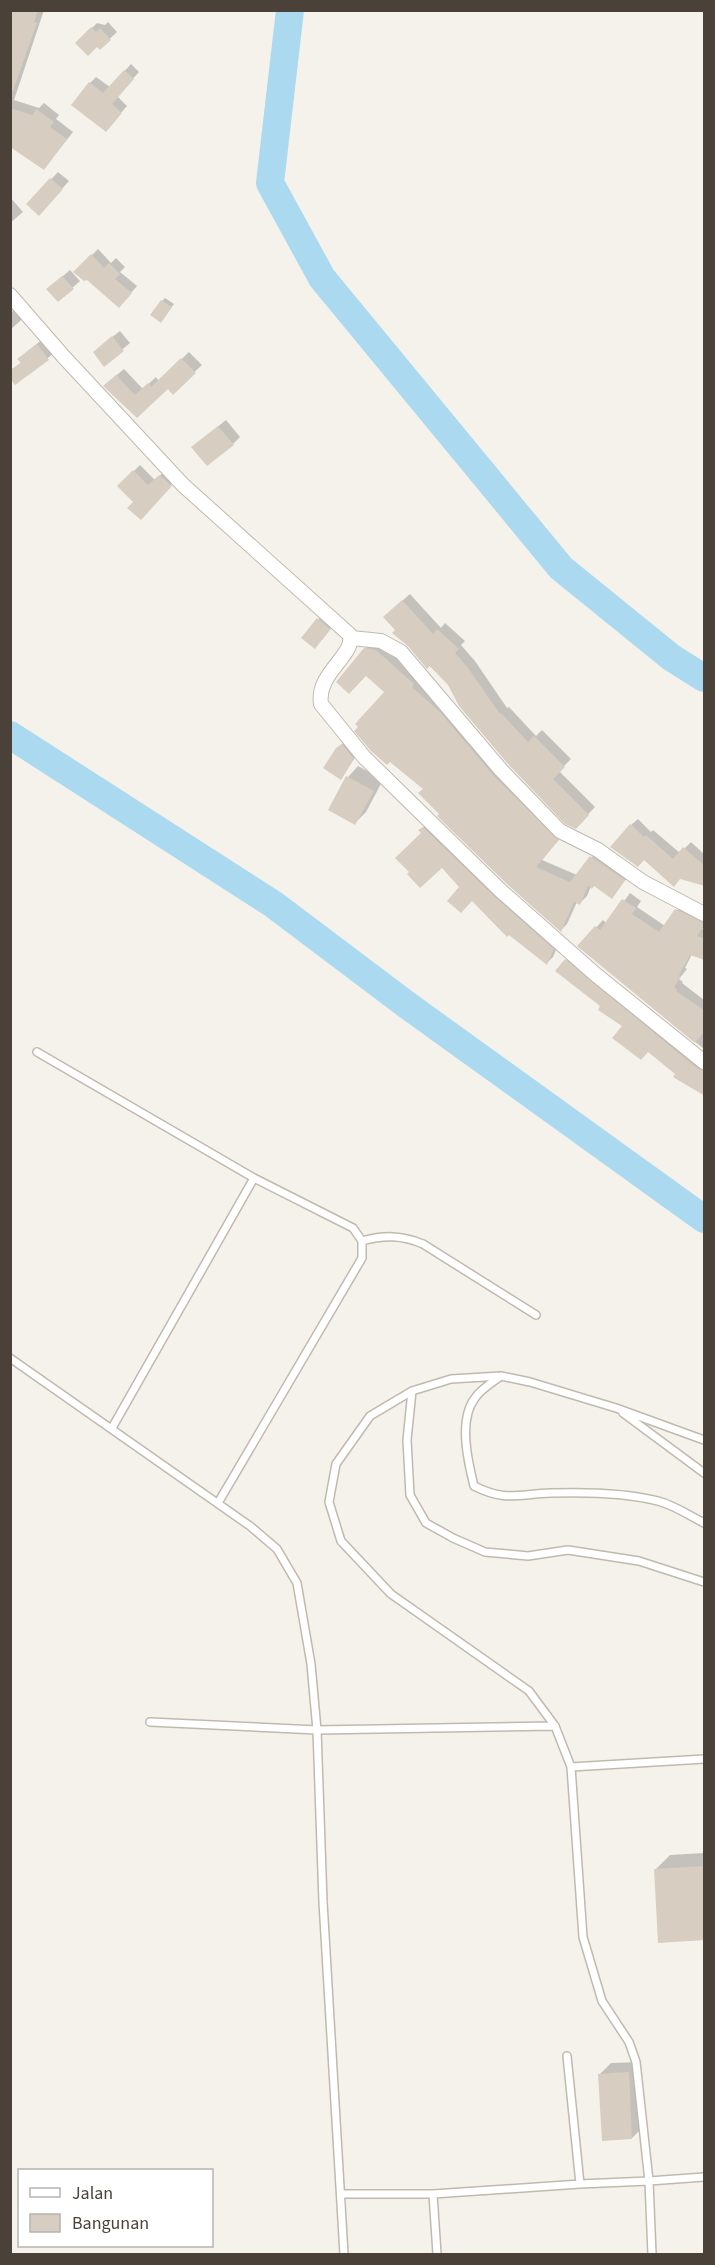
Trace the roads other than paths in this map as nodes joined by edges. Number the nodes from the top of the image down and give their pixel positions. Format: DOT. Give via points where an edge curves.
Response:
graph roads {
  1 [pos="10,295"];
  2 [pos="351,638"];
  3 [pos="705,914"];
  4 [pos="37,1052"];
  5 [pos="705,1062"];
  6 [pos="254,1178"];
  7 [pos="362,1241"];
  8 [pos="536,1315"];
  9 [pos="10,1358"];
  10 [pos="501,1376"];
  11 [pos="412,1391"];
  12 [pos="616,1408"];
  13 [pos="112,1428"];
  14 [pos="705,1440"];
  15 [pos="705,1473"];
  16 [pos="218,1503"];
  17 [pos="705,1523"];
  18 [pos="705,1582"];
  19 [pos="150,1722"];
  20 [pos="555,1725"];
  21 [pos="317,1730"];
  22 [pos="705,1759"];
  23 [pos="571,1767"];
  24 [pos="567,2056"];
  25 [pos="705,2177"];
  26 [pos="650,2181"];
  27 [pos="580,2184"];
  28 [pos="341,2194"];
  29 [pos="434,2194"];
  30 [pos="344,2254"];
  31 [pos="437,2254"];
  32 [pos="652,2254"];
  1 -- 2 [label="street" via="183,485"];
  2 -- 3 [label="street" via="381,641 401,652 501,770 560,831 598,850 642,882"];
  2 -- 5 [label="street" via="350,646 323,683 320,695 321,704 364,757 522,911"];
  4 -- 6 [label="lane"];
  6 -- 7 [label="lane" via="353,1228"];
  6 -- 13 [label="lane"];
  7 -- 8 [label="lane" via="388,1235 409,1238"];
  7 -- 16 [label="lane" via="362,1258"];
  9 -- 13 [label="lane"];
  10 -- 11 [label="lane" via="451,1379"];
  10 -- 12 [label="lane"];
  10 -- 17 [label="lane" via="474,1398 466,1421 467,1457 474,1486 492,1495 511,1497 551,1493 659,1501"];
  11 -- 18 [label="lane" via="406,1440 410,1495 426,1523 485,1552 528,1556 568,1550 639,1561"];
  11 -- 20 [label="lane" via="370,1416 336,1464 329,1502 341,1541 391,1594 529,1691"];
  12 -- 14 [label="lane"];
  12 -- 15 [label="lane"];
  13 -- 16 [label="lane"];
  16 -- 21 [label="lane" via="277,1549 297,1582"];
  19 -- 21 [label="lane"];
  20 -- 21 [label="lane"];
  20 -- 23 [label="lane"];
  21 -- 28 [label="lane"];
  22 -- 23 [label="lane"];
  23 -- 26 [label="lane" via="583,1937 602,2001 629,2042 636,2062"];
  24 -- 27 [label="lane"];
  25 -- 26 [label="lane"];
  26 -- 27 [label="lane"];
  26 -- 32 [label="lane"];
  27 -- 29 [label="lane"];
  28 -- 29 [label="lane"];
  28 -- 30 [label="lane"];
  29 -- 31 [label="lane"];
}
